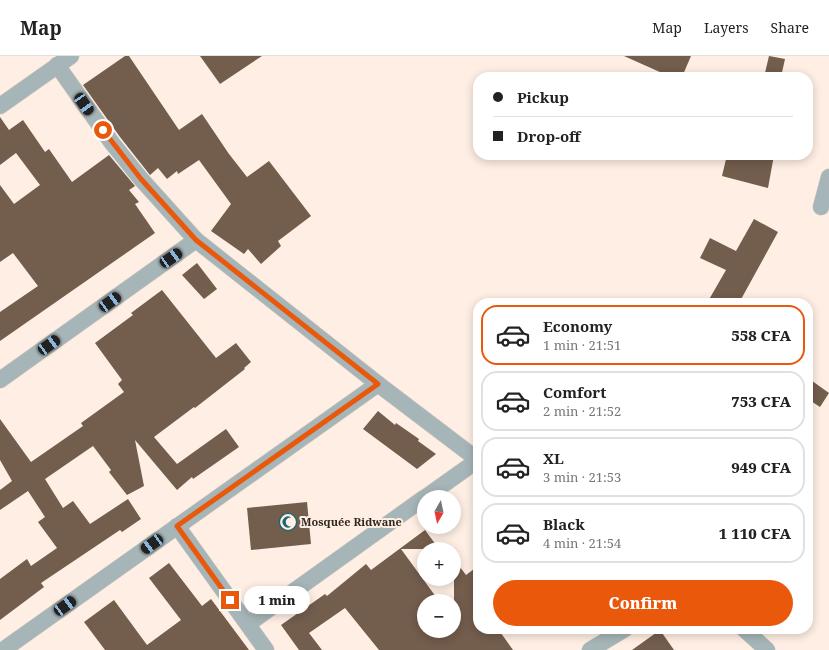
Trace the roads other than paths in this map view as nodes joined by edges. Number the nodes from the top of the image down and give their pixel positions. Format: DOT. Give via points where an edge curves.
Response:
graph roads {
  1 [pos="71,56"];
  2 [pos="57,66"];
  3 [pos="0,106"];
  4 [pos="829,177"];
  5 [pos="820,207"];
  6 [pos="196,240"];
  7 [pos="0,380"];
  8 [pos="378,384"];
  9 [pos="473,456"];
  10 [pos="473,464"];
  11 [pos="436,490"];
  12 [pos="417,504"];
  13 [pos="177,526"];
  14 [pos="248,624"];
  15 [pos="617,634"];
  16 [pos="749,634"];
  17 [pos="3,650"];
  18 [pos="266,650"];
  19 [pos="590,650"];
  20 [pos="767,650"];
  1 -- 2 [label="street"];
  2 -- 3 [label="street"];
  2 -- 6 [label="street" via="112,143"];
  4 -- 5 [label="street"];
  6 -- 7 [label="street"];
  6 -- 8 [label="street"];
  8 -- 9 [label="street"];
  8 -- 13 [label="street"];
  10 -- 11 [label="street"];
  12 -- 14 [label="street"];
  13 -- 14 [label="street"];
  13 -- 17 [label="street"];
  14 -- 18 [label="street"];
  15 -- 19 [label="street"];
  16 -- 20 [label="street"];
}
